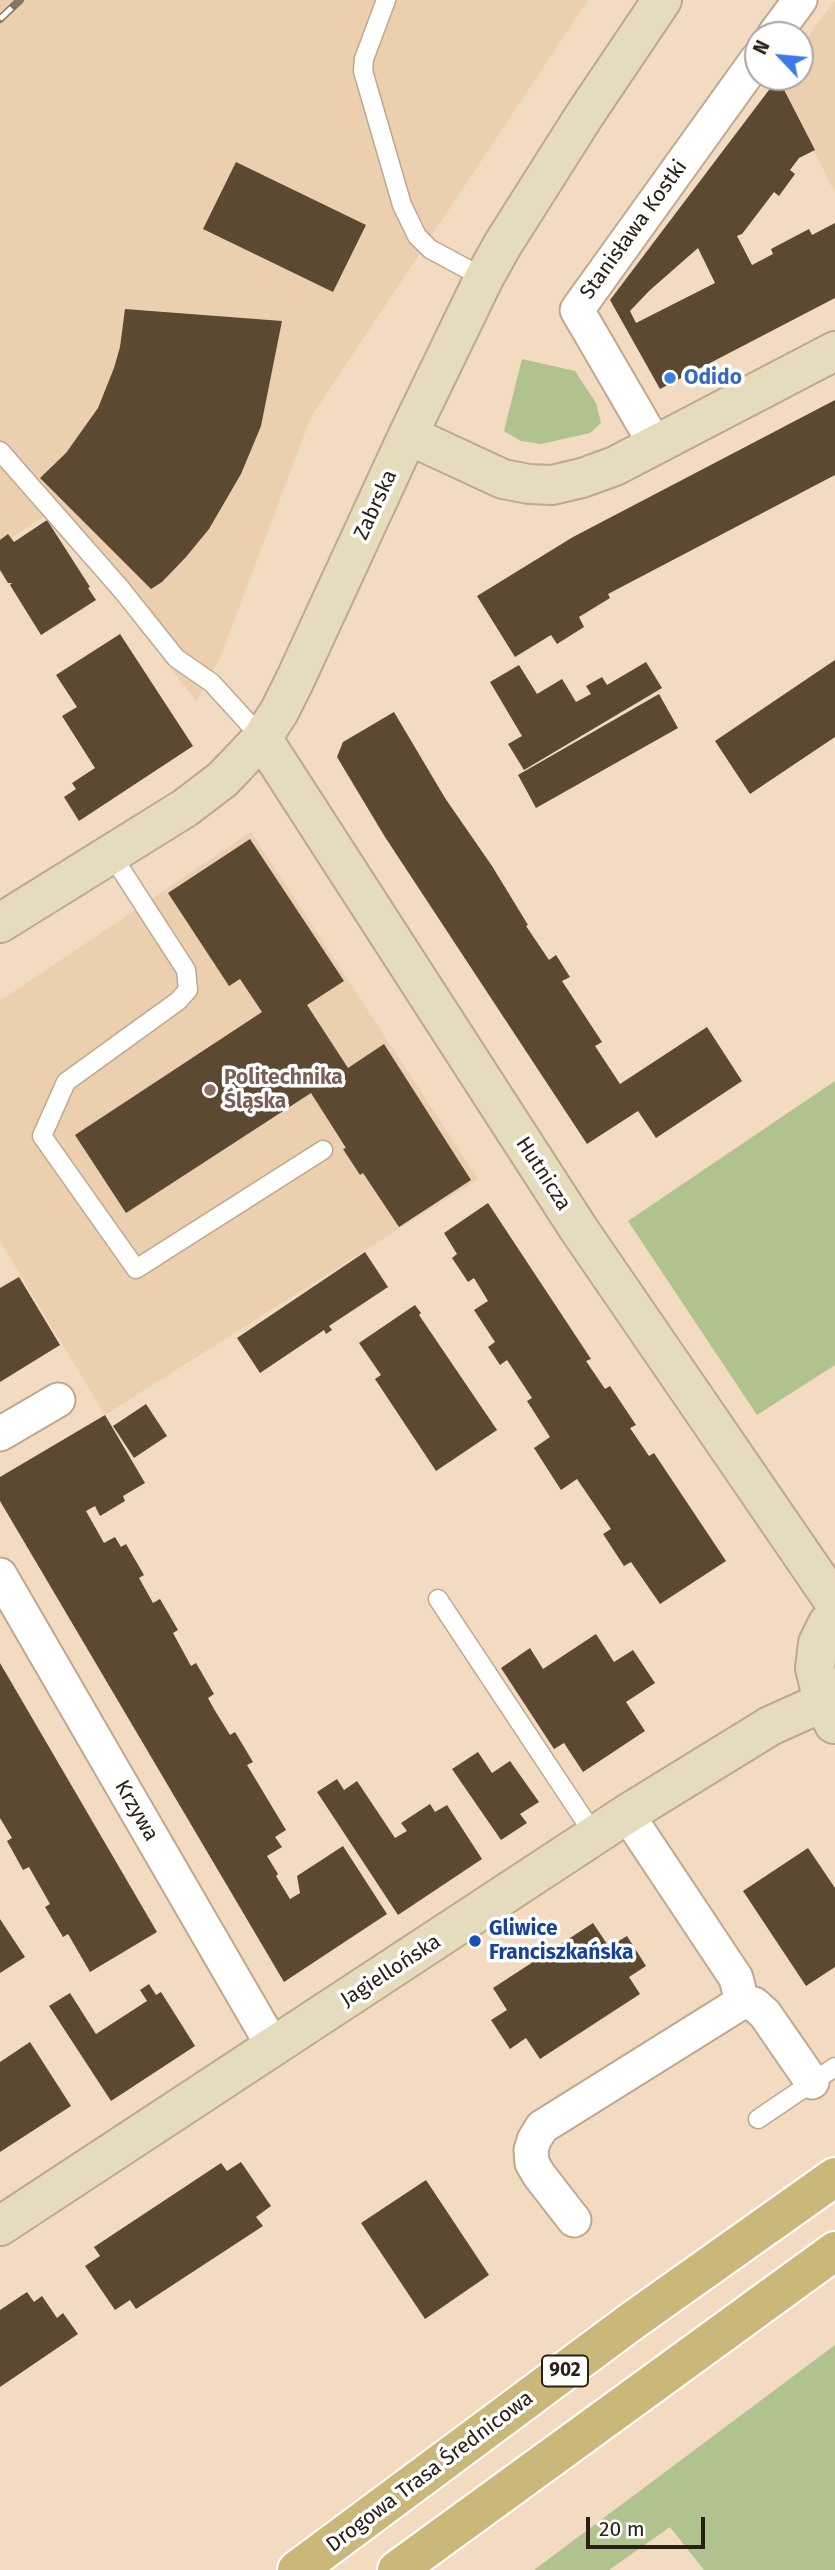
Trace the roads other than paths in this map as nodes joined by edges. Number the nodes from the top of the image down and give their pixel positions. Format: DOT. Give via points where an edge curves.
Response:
graph roads {
  1 [pos="386,0"];
  2 [pos="662,0"];
  3 [pos="800,0"];
  4 [pos="785,21"];
  5 [pos="744,77"];
  6 [pos="484,278"];
  7 [pos="835,351"];
  8 [pos="408,435"];
  9 [pos="656,444"];
  10 [pos="0,451"];
  11 [pos="262,738"];
  12 [pos="111,855"];
  13 [pos="0,923"];
  14 [pos="323,1150"];
  15 [pos="58,1400"];
  16 [pos="0,1434"];
  17 [pos="0,1575"];
  18 [pos="438,1599"];
  19 [pos="835,1603"];
  20 [pos="835,1619"];
  21 [pos="829,1714"];
  22 [pos="627,1814"];
  23 [pos="595,1836"];
  24 [pos="742,2003"];
  25 [pos="274,2048"];
  26 [pos="824,2074"];
  27 [pos="758,2119"];
  28 [pos="835,2177"];
  29 [pos="575,2220"];
  30 [pos="0,2226"];
  31 [pos="835,2251"];
  32 [pos="297,2570"];
  33 [pos="397,2570"];
  1 -- 6 [label="lane" via="363,71 402,205 429,249"];
  2 -- 6 [label="street, Zabrska"];
  3 -- 4 [label="street"];
  5 -- 9 [label="street, Stanisława Kostki" via="576,310"];
  6 -- 8 [label="street, Zabrska"];
  7 -- 9 [label="street"];
  8 -- 9 [label="street" via="503,479 552,485 615,466"];
  8 -- 11 [label="street, Zabrska" via="290,691"];
  10 -- 11 [label="lane" via="176,658 212,682"];
  11 -- 12 [label="street, Zabrska" via="223,779"];
  11 -- 19 [label="street, Hutnicza" via="578,1228"];
  12 -- 13 [label="street, Zabrska"];
  12 -- 14 [label="lane" via="186,970 188,990 66,1082 42,1136 136,1269"];
  15 -- 16 [label="street"];
  17 -- 25 [label="street, Krzywa"];
  18 -- 23 [label="lane"];
  20 -- 21 [label="street" via="818,1643 815,1668"];
  21 -- 22 [label="street, Jagiellońska" via="770,1726"];
  22 -- 23 [label="street, Jagiellońska"];
  22 -- 24 [label="street" via="736,1978"];
  23 -- 25 [label="street, Jagiellońska"];
  24 -- 26 [label="street" via="754,2004"];
  24 -- 29 [label="street" via="542,2127 531,2150 532,2163"];
  25 -- 30 [label="street, Jagiellońska"];
  26 -- 27 [label="lane"];
  28 -- 32 [label="main road, Drogowa Trasa Średnicowa / 902"];
  31 -- 33 [label="main road"];
}
